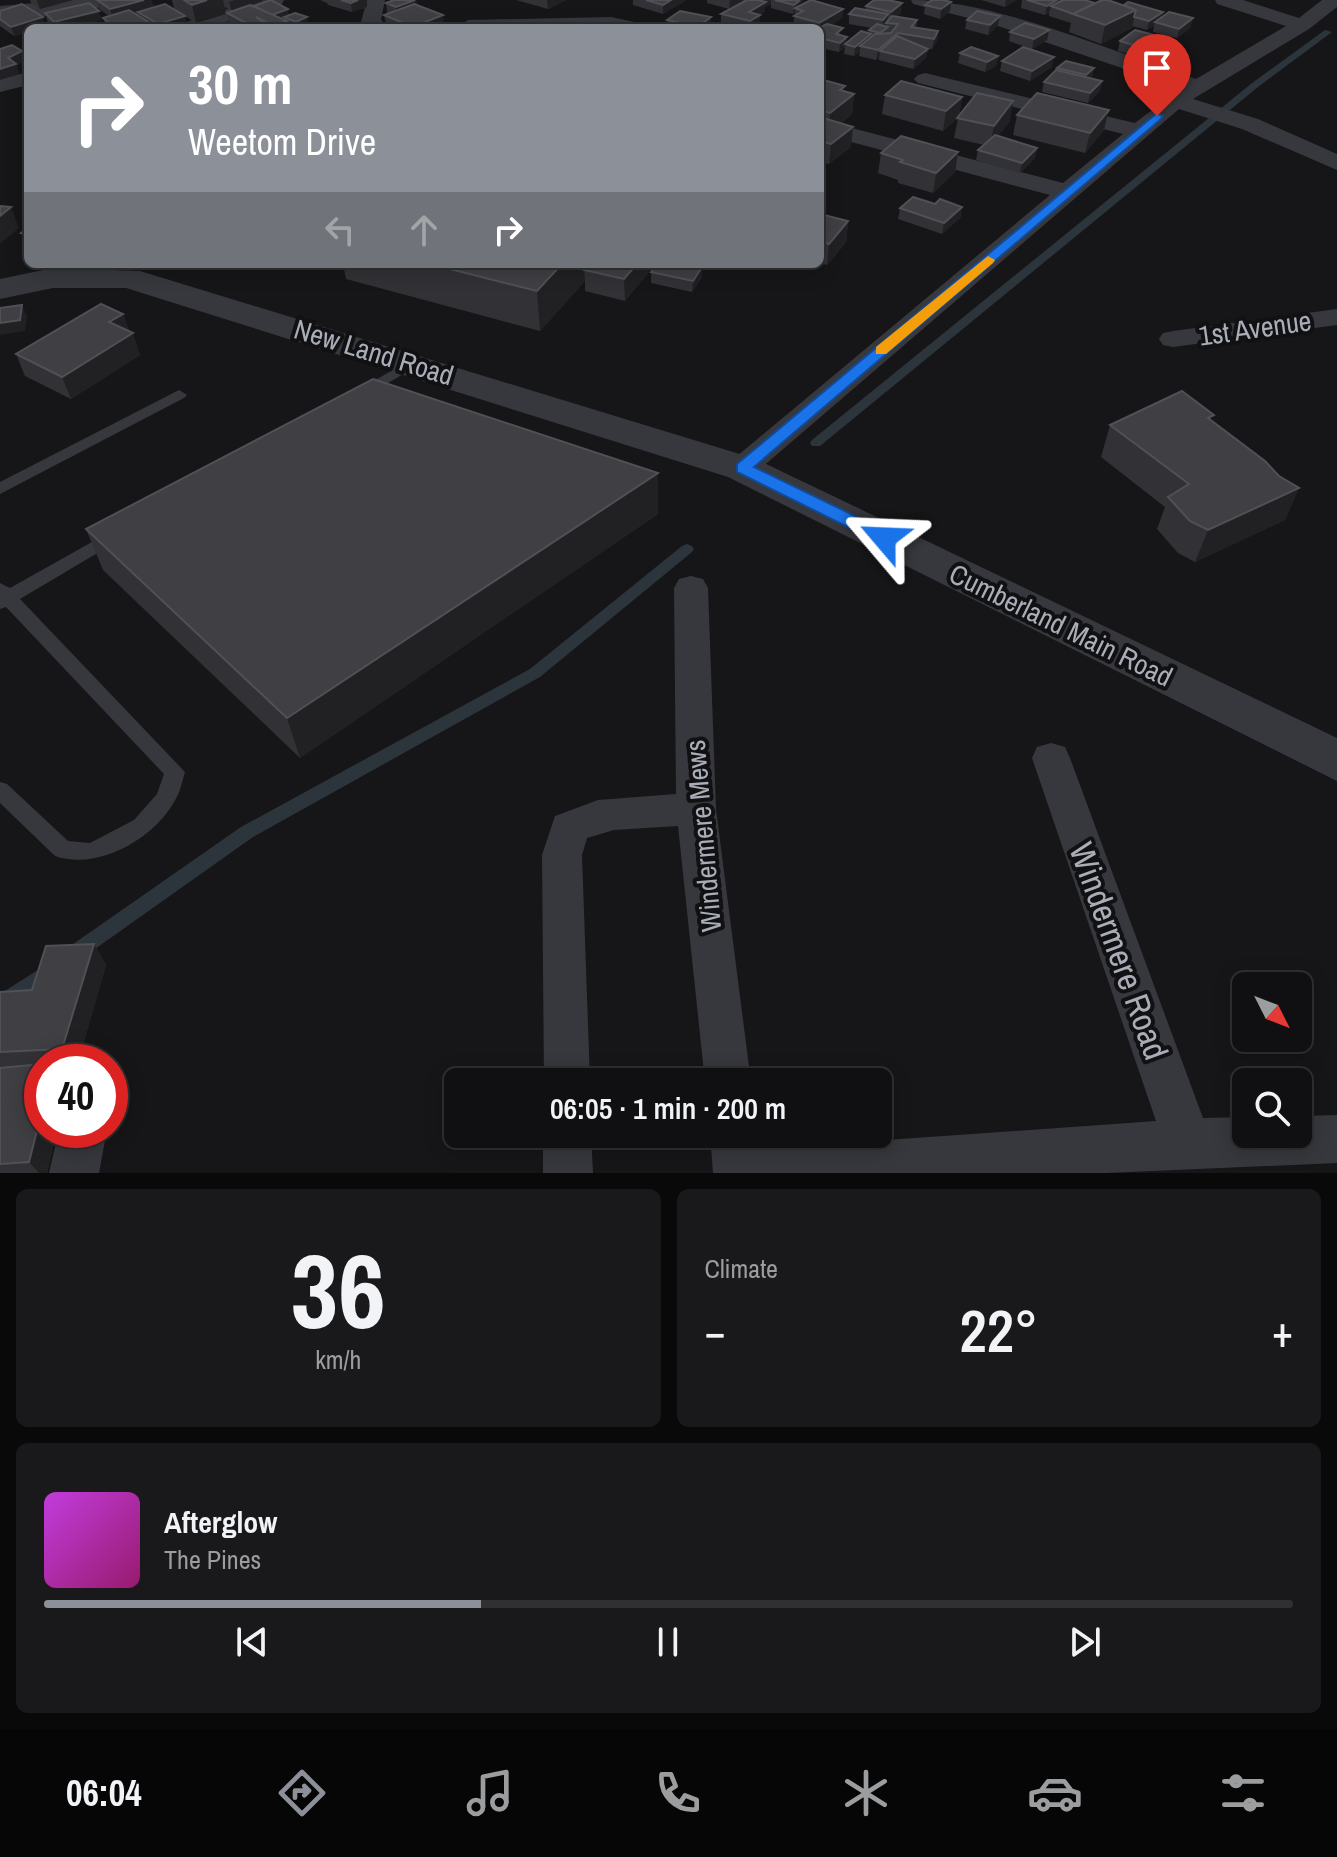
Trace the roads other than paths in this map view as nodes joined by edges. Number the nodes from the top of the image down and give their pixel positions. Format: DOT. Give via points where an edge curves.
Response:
graph roads {
  1 [pos="102,0"];
  2 [pos="275,0"];
  3 [pos="376,0"];
  4 [pos="920,0"];
  5 [pos="1224,0"];
  6 [pos="1334,0"];
  7 [pos="490,9"];
  8 [pos="0,12"];
  9 [pos="200,24"];
  10 [pos="374,24"];
  11 [pos="470,24"];
  12 [pos="575,24"];
  13 [pos="616,24"];
  14 [pos="1302,25"];
  15 [pos="24,79"];
  16 [pos="925,79"];
  17 [pos="0,86"];
  18 [pos="1198,87"];
  19 [pos="1175,101"];
  20 [pos="1140,131"];
  21 [pos="848,134"];
  22 [pos="1337,163"];
  23 [pos="1068,192"];
  24 [pos="64,271"];
  25 [pos="0,289"];
  26 [pos="1337,317"];
  27 [pos="1173,339"];
  28 [pos="412,363"];
  29 [pos="179,395"];
  30 [pos="344,402"];
  31 [pos="742,468"];
  32 [pos="0,489"];
  33 [pos="129,527"];
  34 [pos="691,588"];
  35 [pos="3,596"];
  36 [pos="1051,758"];
  37 [pos="1337,761"];
  38 [pos="0,790"];
  39 [pos="696,809"];
  40 [pos="567,1068"];
  41 [pos="726,1068"];
  42 [pos="1337,1139"];
  43 [pos="1188,1143"];
  44 [pos="79,1148"];
  45 [pos="567,1148"];
  46 [pos="735,1148"];
  47 [pos="74,1173"];
  48 [pos="568,1173"];
  49 [pos="738,1173"];
  50 [pos="762,1173"];
  1 -- 8 [label="street" via="43,11"];
  2 -- 9 [label="street"];
  3 -- 10 [label="street"];
  4 -- 18 [label="street" via="999,20"];
  5 -- 14 [label="street"];
  6 -- 14 [label="street"];
  7 -- 11 [label="street"];
  12 -- 13 [label="street"];
  14 -- 18 [label="street"];
  15 -- 17 [label="street"];
  16 -- 20 [label="street"];
  18 -- 19 [label="street"];
  19 -- 20 [label="street"];
  19 -- 22 [label="street" via="1250,124"];
  20 -- 23 [label="street"];
  21 -- 23 [label="street"];
  23 -- 31 [label="street"];
  24 -- 25 [label="street, New Land Road"];
  24 -- 28 [label="street, New Land Road" via="128,278"];
  26 -- 27 [label="street, 1st Avenue"];
  28 -- 30 [label="lane"];
  28 -- 31 [label="street, New Land Road"];
  29 -- 32 [label="lane"];
  31 -- 37 [label="street, Cumberland Main Road"];
  33 -- 35 [label="lane"];
  34 -- 39 [label="street, Windermere Mews"];
  35 -- 38 [label="lane" via="175,772 166,798 142,826 92,852 63,850"];
  36 -- 43 [label="street, Windermere Road"];
  39 -- 40 [label="street" via="584,819 569,828 562,855"];
  39 -- 41 [label="street, Windermere Mews"];
  42 -- 43 [label="street"];
  43 -- 50 [label="street"];
  44 -- 47 [label="street"];
  45 -- 48 [label="street"];
  46 -- 49 [label="street"];
}
